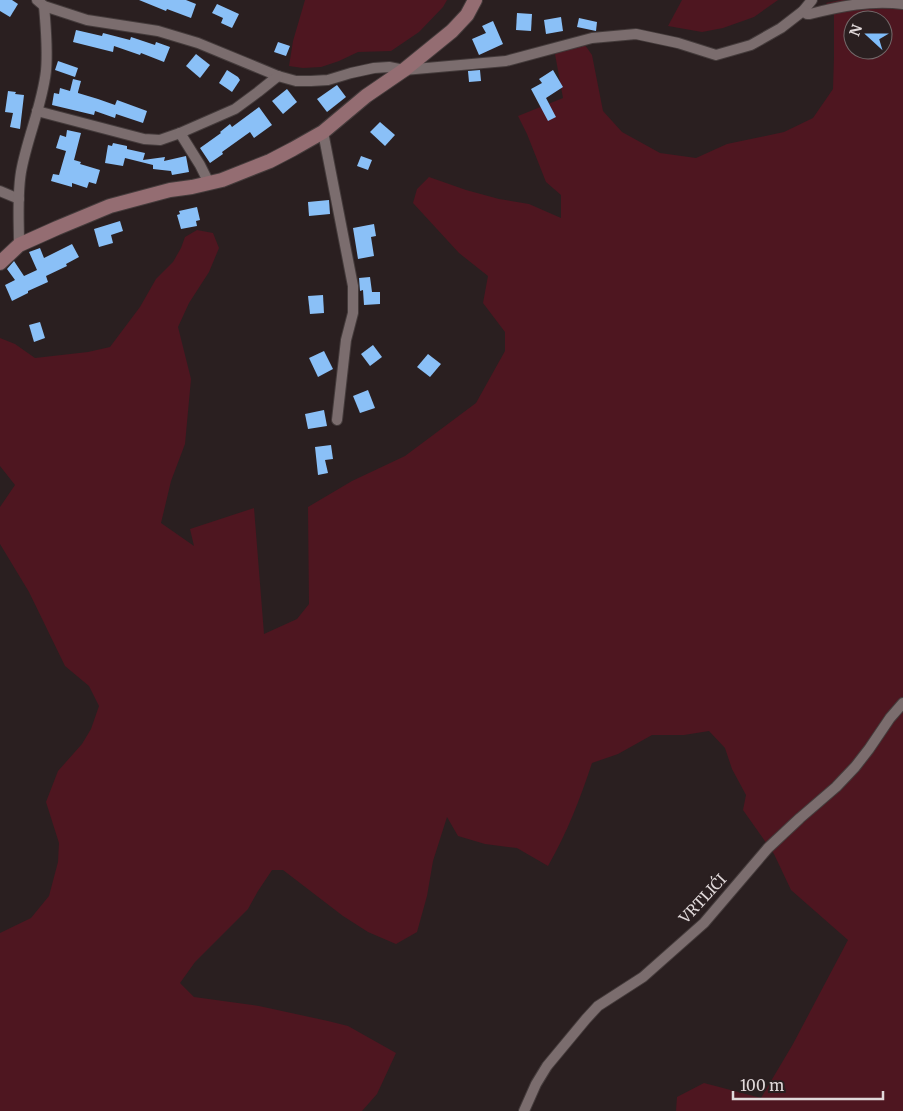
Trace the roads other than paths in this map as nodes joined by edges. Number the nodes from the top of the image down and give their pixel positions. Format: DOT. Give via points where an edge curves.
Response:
graph roads {
  1 [pos="475,0"];
  2 [pos="812,0"];
  3 [pos="41,3"];
  4 [pos="903,4"];
  5 [pos="803,11"];
  6 [pos="404,70"];
  7 [pos="278,76"];
  8 [pos="38,111"];
  9 [pos="323,132"];
  10 [pos="180,133"];
  11 [pos="209,183"];
  12 [pos="0,191"];
  13 [pos="19,199"];
  14 [pos="19,246"];
  15 [pos="0,263"];
  16 [pos="337,420"];
  17 [pos="903,703"];
  18 [pos="524,1111"];
  1 -- 6 [label="street" via="467,15 452,31"];
  2 -- 5 [label="street"];
  3 -- 7 [label="street" via="87,20 182,38"];
  3 -- 8 [label="street" via="47,44 46,72"];
  4 -- 5 [label="street" via="862,3 810,14"];
  5 -- 6 [label="street" via="751,45 716,55 636,34 592,38 506,61"];
  6 -- 7 [label="street" via="374,68 311,81"];
  6 -- 9 [label="street"];
  7 -- 10 [label="street" via="234,109"];
  8 -- 10 [label="street" via="144,139 160,140"];
  8 -- 13 [label="street" via="21,172"];
  9 -- 11 [label="street" via="270,161"];
  9 -- 16 [label="street" via="353,286 353,313 346,340"];
  10 -- 11 [label="street"];
  11 -- 14 [label="street" via="110,206"];
  12 -- 13 [label="street"];
  13 -- 14 [label="street"];
  14 -- 15 [label="street"];
  17 -- 18 [label="street, VRTLIĆI" via="855,767 768,848 704,923 642,977 598,1006 548,1066"];
}
